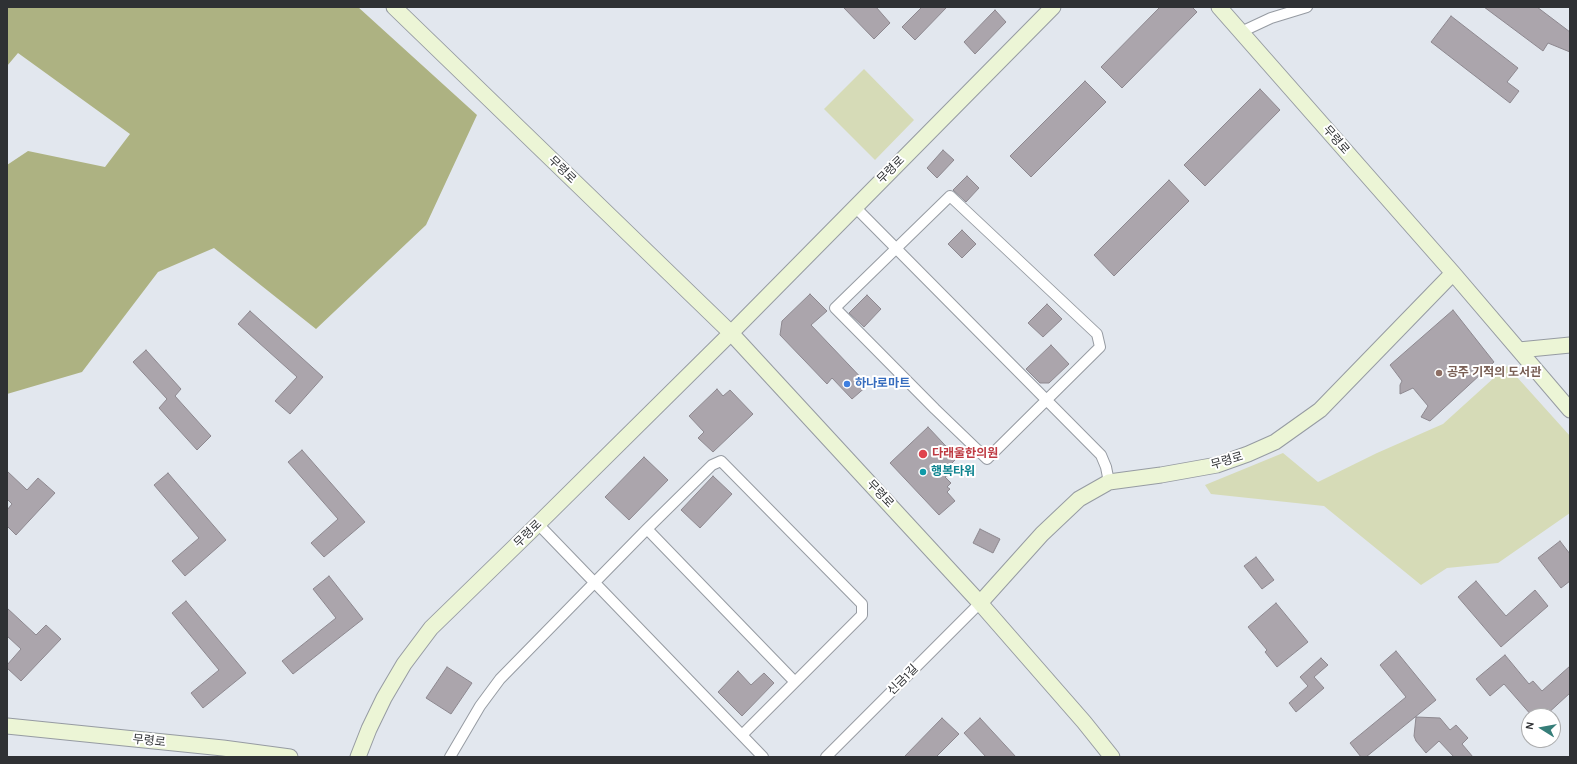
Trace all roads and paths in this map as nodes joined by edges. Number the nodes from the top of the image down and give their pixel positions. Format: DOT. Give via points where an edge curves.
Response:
graph roads {
  1 [pos="394,7"];
  2 [pos="1053,7"];
  3 [pos="1307,7"];
  4 [pos="1223,10"];
  5 [pos="1241,32"];
  6 [pos="855,207"];
  7 [pos="896,249"];
  8 [pos="1453,273"];
  9 [pos="731,333"];
  10 [pos="1570,346"];
  11 [pos="1519,350"];
  12 [pos="1046,399"];
  13 [pos="1570,410"];
  14 [pos="1109,482"];
  15 [pos="538,524"];
  16 [pos="647,529"];
  17 [pos="594,583"];
  18 [pos="980,603"];
  19 [pos="795,682"];
  20 [pos="7,726"];
  21 [pos="742,735"];
  22 [pos="290,757"];
  23 [pos="358,757"];
  24 [pos="450,757"];
  25 [pos="763,757"];
  26 [pos="826,757"];
  27 [pos="1112,757"];
  1 -- 9 [label="street, 무령로"];
  2 -- 6 [label="street, 무령로"];
  3 -- 5 [label="street" via="1271,18"];
  4 -- 5 [label="street, 무령로"];
  5 -- 8 [label="street, 무령로"];
  6 -- 7 [label="street"];
  6 -- 9 [label="street, 무령로"];
  7 -- 12 [label="street"];
  7 -- 12 [label="street" via="950,196 1097,334 1100,347"];
  7 -- 12 [label="street" via="835,308 935,409 987,458"];
  8 -- 11 [label="street, 무령로"];
  8 -- 14 [label="street, 무령로" via="1320,410 1275,442 1217,465"];
  9 -- 15 [label="street, 무령로"];
  9 -- 18 [label="street, 무령로"];
  10 -- 11 [label="street"];
  11 -- 13 [label="street, 무령로"];
  12 -- 14 [label="street" via="1101,456"];
  14 -- 18 [label="street, 무령로" via="1079,499 1042,534"];
  15 -- 17 [label="street"];
  15 -- 23 [label="street, 무령로" via="431,628 404,664 384,698"];
  16 -- 17 [label="street"];
  16 -- 19 [label="street"];
  16 -- 19 [label="street" via="712,465 721,461 862,604 862,615"];
  17 -- 21 [label="street"];
  17 -- 24 [label="street" via="500,679 480,706"];
  18 -- 26 [label="street, 신금1길"];
  18 -- 27 [label="street, 무령로"];
  19 -- 21 [label="street"];
  20 -- 22 [label="street, 무령로"];
  21 -- 25 [label="street"];
}
